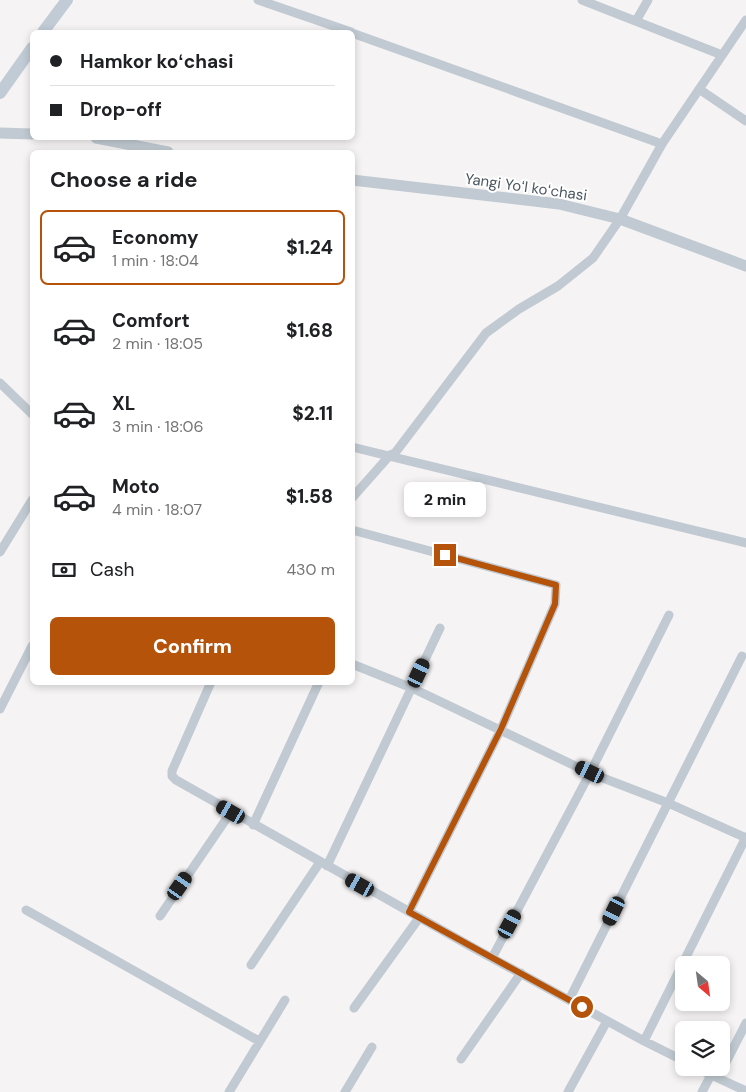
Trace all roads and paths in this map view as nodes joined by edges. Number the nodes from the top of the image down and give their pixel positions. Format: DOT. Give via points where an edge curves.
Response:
graph roads {
  1 [pos="67,0"];
  2 [pos="258,0"];
  3 [pos="582,0"];
  4 [pos="648,0"];
  5 [pos="746,20"];
  6 [pos="636,21"];
  7 [pos="44,30"];
  8 [pos="343,30"];
  9 [pos="355,34"];
  10 [pos="30,51"];
  11 [pos="722,55"];
  12 [pos="700,89"];
  13 [pos="0,93"];
  14 [pos="746,121"];
  15 [pos="0,133"];
  16 [pos="30,134"];
  17 [pos="106,140"];
  18 [pos="662,144"];
  19 [pos="158,150"];
  20 [pos="355,180"];
  21 [pos="620,219"];
  22 [pos="746,266"];
  23 [pos="0,382"];
  24 [pos="30,412"];
  25 [pos="355,448"];
  26 [pos="390,455"];
  27 [pos="355,495"];
  28 [pos="30,503"];
  29 [pos="355,531"];
  30 [pos="746,543"];
  31 [pos="0,552"];
  32 [pos="669,615"];
  33 [pos="440,628"];
  34 [pos="30,650"];
  35 [pos="742,656"];
  36 [pos="355,665"];
  37 [pos="210,685"];
  38 [pos="318,685"];
  39 [pos="412,688"];
  40 [pos="0,709"];
  41 [pos="501,729"];
  42 [pos="590,772"];
  43 [pos="668,804"];
  44 [pos="231,812"];
  45 [pos="252,825"];
  46 [pos="746,838"];
  47 [pos="324,864"];
  48 [pos="26,910"];
  49 [pos="409,912"];
  50 [pos="160,916"];
  51 [pos="419,918"];
  52 [pos="492,958"];
  53 [pos="250,964"];
  54 [pos="521,973"];
  55 [pos="285,1000"];
  56 [pos="570,1000"];
  57 [pos="354,1008"];
  58 [pos="607,1021"];
  59 [pos="746,1023"];
  60 [pos="259,1041"];
  61 [pos="644,1041"];
  62 [pos="372,1047"];
  63 [pos="730,1050"];
  64 [pos="675,1056"];
  65 [pos="461,1059"];
  66 [pos="714,1076"];
  67 [pos="746,1091"];
  68 [pos="229,1092"];
  69 [pos="345,1092"];
  70 [pos="568,1092"];
  71 [pos="702,1092"];
  1 -- 7 [label="main road"];
  2 -- 8 [label="street"];
  3 -- 6 [label="street"];
  4 -- 6 [label="street"];
  5 -- 11 [label="street"];
  6 -- 11 [label="street"];
  9 -- 18 [label="street"];
  10 -- 13 [label="main road"];
  11 -- 12 [label="street"];
  12 -- 14 [label="street"];
  12 -- 18 [label="street"];
  15 -- 16 [label="street"];
  17 -- 19 [label="street"];
  18 -- 21 [label="street"];
  20 -- 21 [label="street, Yangi Yoʻl koʻchasi" via="559,204"];
  21 -- 22 [label="street, Yangi Yoʻl koʻchasi"];
  21 -- 26 [label="street" via="593,258 558,286 486,333 395,453"];
  23 -- 24 [label="street"];
  25 -- 26 [label="street"];
  26 -- 27 [label="street"];
  26 -- 30 [label="street"];
  28 -- 31 [label="street"];
  29 -- 41 [label="street" via="556,585 555,604"];
  32 -- 42 [label="street"];
  33 -- 39 [label="street"];
  34 -- 40 [label="street"];
  35 -- 43 [label="street"];
  36 -- 39 [label="street"];
  37 -- 44 [label="street" via="172,776"];
  38 -- 45 [label="street"];
  39 -- 41 [label="street"];
  39 -- 47 [label="street"];
  41 -- 42 [label="street"];
  41 -- 49 [label="street"];
  42 -- 43 [label="street"];
  42 -- 52 [label="street"];
  43 -- 46 [label="street"];
  43 -- 56 [label="street"];
  44 -- 45 [label="street"];
  44 -- 50 [label="street"];
  45 -- 47 [label="street"];
  46 -- 61 [label="street"];
  47 -- 49 [label="street"];
  47 -- 53 [label="street"];
  48 -- 60 [label="street"];
  49 -- 51 [label="street"];
  51 -- 52 [label="street"];
  51 -- 57 [label="street"];
  52 -- 54 [label="street"];
  54 -- 56 [label="street"];
  54 -- 65 [label="street"];
  55 -- 60 [label="street"];
  56 -- 58 [label="street"];
  58 -- 61 [label="street"];
  58 -- 70 [label="street"];
  59 -- 63 [label="street"];
  60 -- 68 [label="street"];
  61 -- 64 [label="street"];
  62 -- 69 [label="street"];
  66 -- 67 [label="street"];
  66 -- 71 [label="street"];
}
